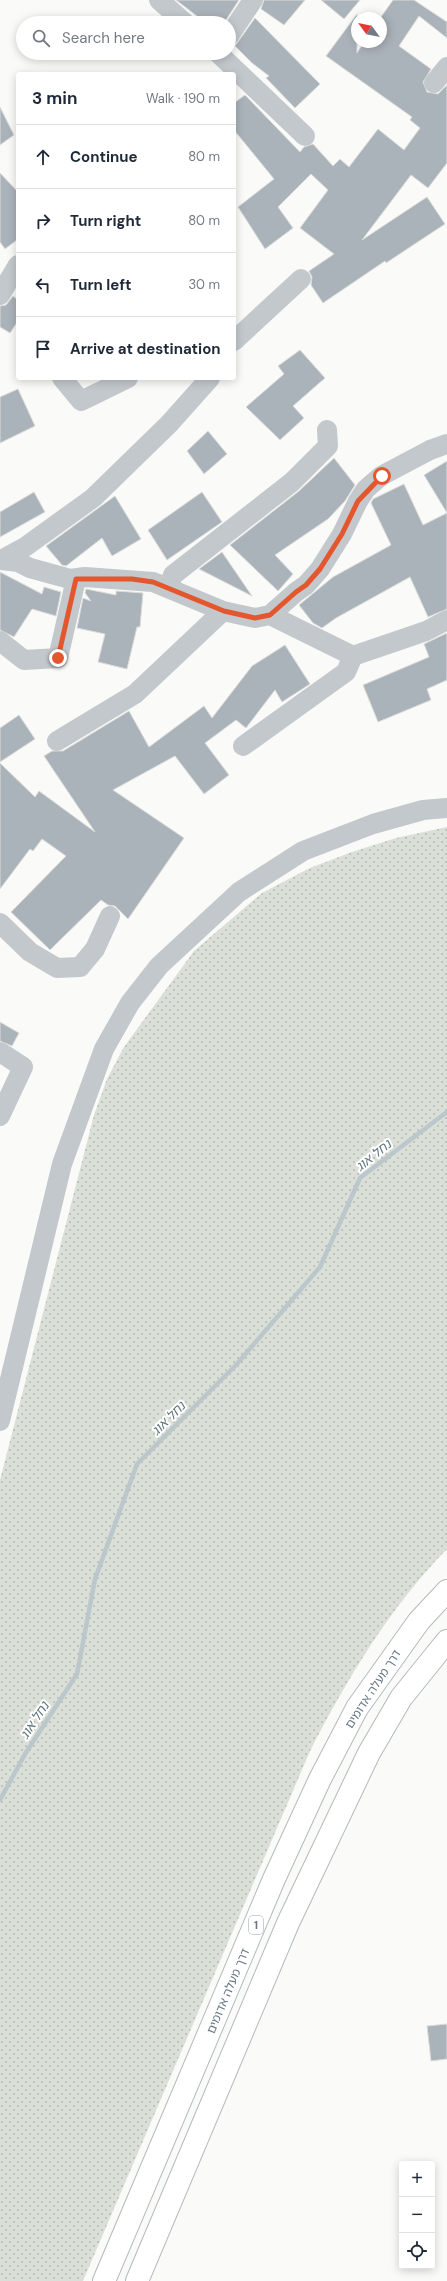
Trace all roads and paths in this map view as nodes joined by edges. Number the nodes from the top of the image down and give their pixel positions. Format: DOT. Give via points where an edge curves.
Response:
graph roads {
  1 [pos="159,0"];
  2 [pos="253,0"];
  3 [pos="177,16"];
  4 [pos="236,26"];
  5 [pos="225,60"];
  6 [pos="447,67"];
  7 [pos="434,83"];
  8 [pos="305,136"];
  9 [pos="16,270"];
  10 [pos="301,279"];
  11 [pos="9,287"];
  12 [pos="236,339"];
  13 [pos="64,380"];
  14 [pos="124,380"];
  15 [pos="208,380"];
  16 [pos="327,430"];
  17 [pos="447,444"];
  18 [pos="1,560"];
  19 [pos="76,579"];
  20 [pos="168,587"];
  21 [pos="224,611"];
  22 [pos="270,615"];
  23 [pos="447,620"];
  24 [pos="0,641"];
  25 [pos="353,656"];
  26 [pos="57,741"];
  27 [pos="243,746"];
  28 [pos="447,808"];
  29 [pos="110,916"];
  30 [pos="0,923"];
  31 [pos="0,1052"];
  32 [pos="0,1116"];
  33 [pos="0,1421"];
  34 [pos="447,1591"];
  35 [pos="447,1641"];
  36 [pos="104,2281"];
  37 [pos="137,2281"];
  1 -- 3 [label="street"];
  2 -- 4 [label="street"];
  5 -- 8 [label="street"];
  6 -- 7 [label="street"];
  9 -- 11 [label="street"];
  10 -- 12 [label="street"];
  13 -- 14 [label="street" via="81,401"];
  15 -- 18 [label="street" via="169,424 93,498 25,547"];
  16 -- 20 [label="street" via="328,446 292,482 173,575"];
  17 -- 22 [label="street" via="430,450 382,476 366,489 320,569 306,585"];
  18 -- 19 [label="street" via="18,562 70,580"];
  19 -- 20 [label="street" via="132,579"];
  19 -- 24 [label="street" via="58,658 24,660"];
  20 -- 21 [label="street"];
  21 -- 22 [label="street" via="255,618"];
  21 -- 26 [label="street" via="134,694"];
  22 -- 25 [label="street"];
  23 -- 25 [label="street"];
  25 -- 27 [label="street" via="346,672"];
  28 -- 33 [label="street" via="423,810 373,824 303,851 239,892 159,966 130,1003 104,1049 62,1164"];
  29 -- 30 [label="street" via="95,949 80,967 57,968 30,952"];
  31 -- 32 [label="street" via="23,1067"];
  34 -- 36 [label="highway, דרך מעלה אדומים / 1" via="419,1621 357,1708 320,1779 274,1879"];
  35 -- 37 [label="highway" via="401,1698 369,1753 288,1923"];
}
